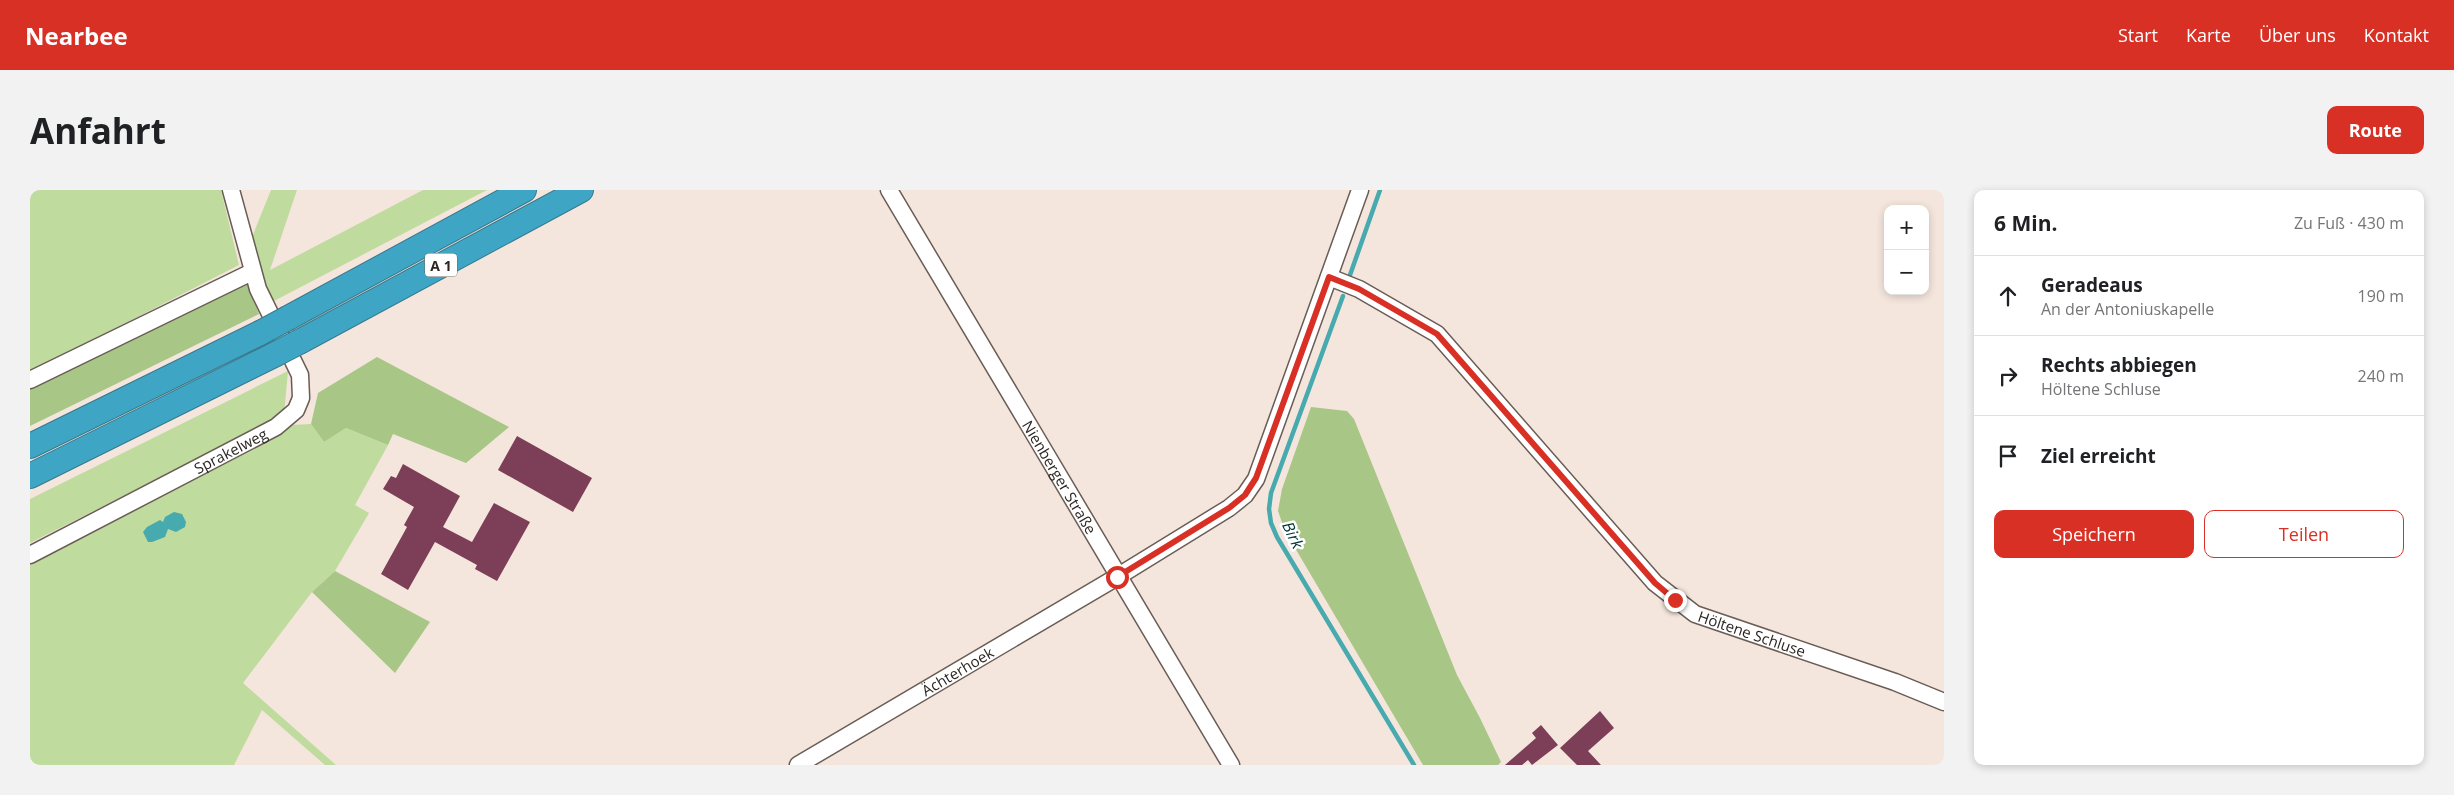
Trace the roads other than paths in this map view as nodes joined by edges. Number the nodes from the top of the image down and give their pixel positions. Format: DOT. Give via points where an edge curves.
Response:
graph roads {
  1 [pos="231,190"];
  2 [pos="524,190"];
  3 [pos="581,190"];
  4 [pos="889,190"];
  5 [pos="1360,190"];
  6 [pos="252,272"];
  7 [pos="1333,279"];
  8 [pos="30,380"];
  9 [pos="30,446"];
  10 [pos="30,476"];
  11 [pos="30,554"];
  12 [pos="1117,577"];
  13 [pos="1944,702"];
  14 [pos="798,765"];
  15 [pos="1230,765"];
  1 -- 6 [label="street, Sprakelweg"];
  2 -- 9 [label="highway, A 1, bridge" via="260,333"];
  3 -- 10 [label="highway, A 1, bridge" via="301,341"];
  4 -- 12 [label="street, Nienberger Straße"];
  5 -- 7 [label="street, Ächterhoek"];
  6 -- 8 [label="street"];
  6 -- 11 [label="street, Sprakelweg" via="300,375 301,398 296,410 276,427"];
  7 -- 12 [label="street, Ächterhoek" via="1256,478 1245,495"];
  7 -- 13 [label="street, Höltene Schluse" via="1359,289 1437,334 1655,583 1694,614 1895,682"];
  12 -- 14 [label="street, Ächterhoek"];
  12 -- 15 [label="street, Nienberger Straße"];
}
